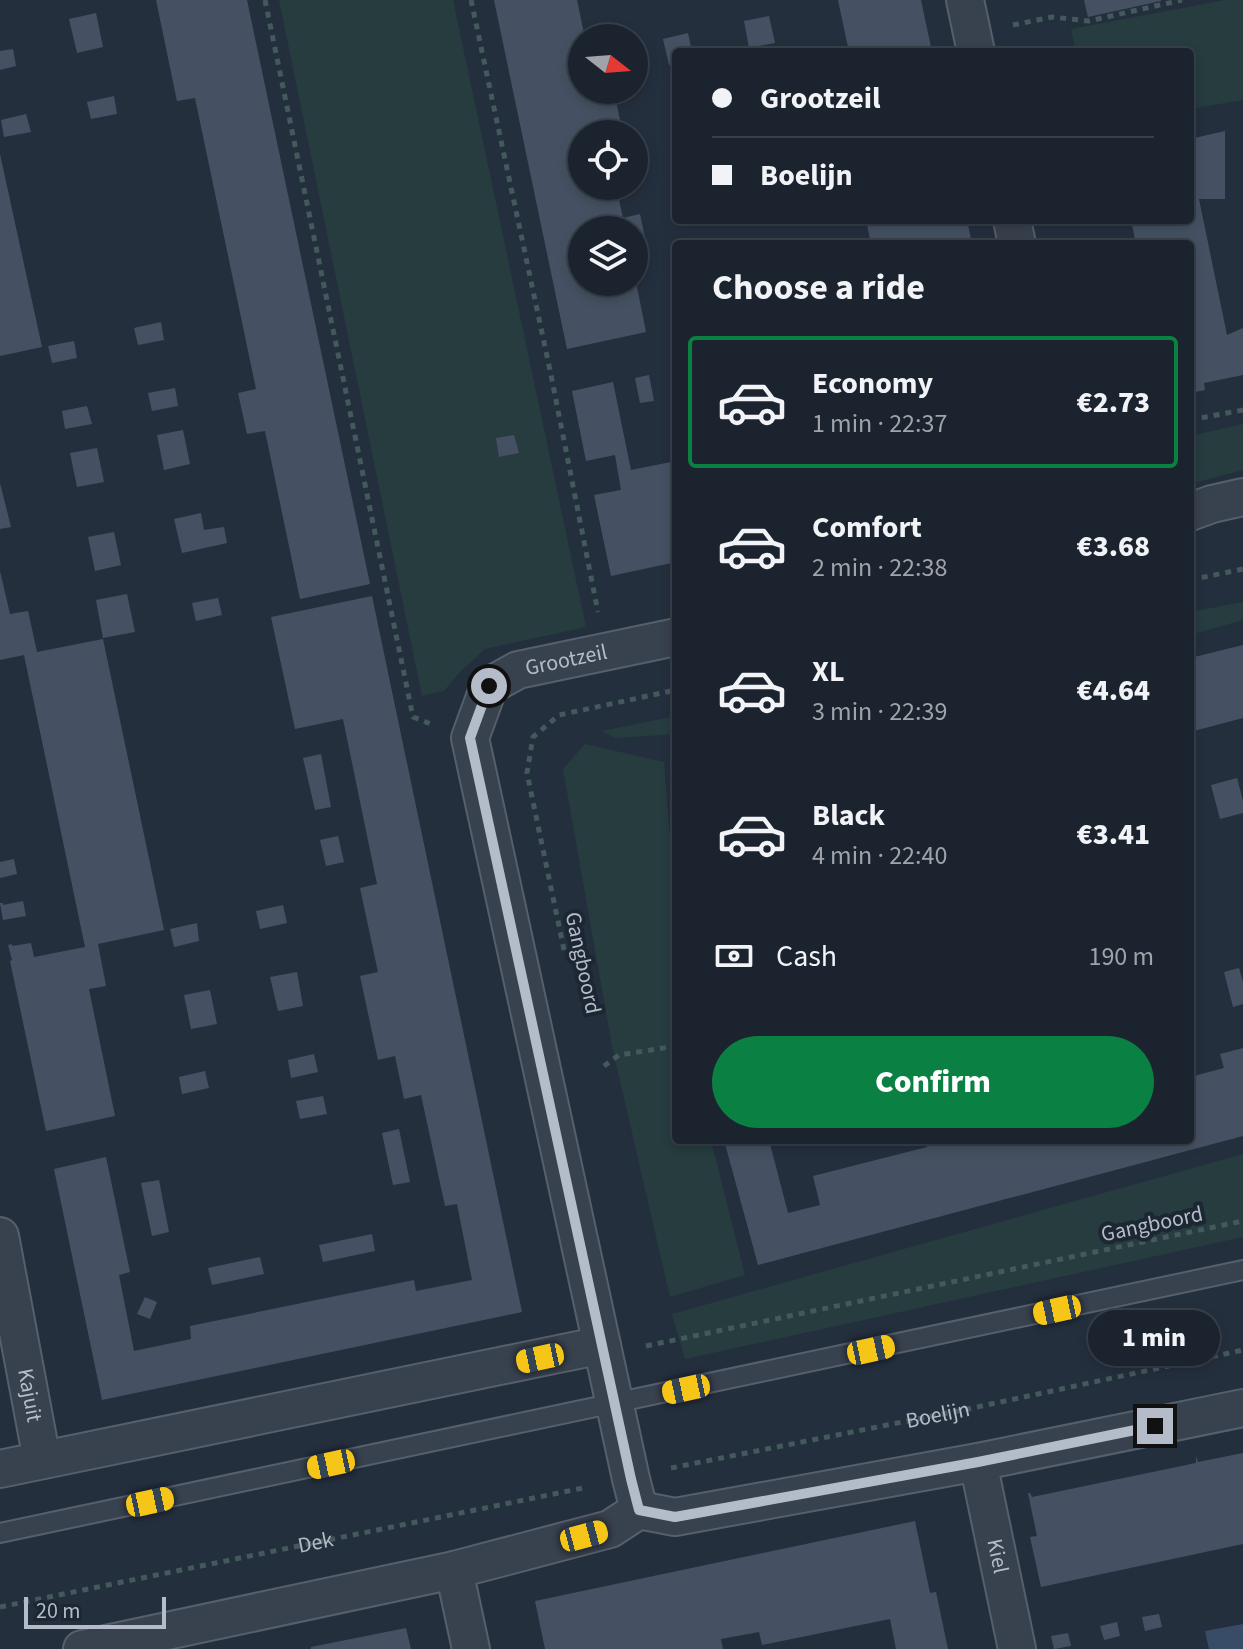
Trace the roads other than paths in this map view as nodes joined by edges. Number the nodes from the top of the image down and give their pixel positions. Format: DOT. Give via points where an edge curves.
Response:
graph roads {
  1 [pos="1243,497"];
  2 [pos="1194,511"];
  3 [pos="672,638"];
  4 [pos="0,1236"];
  5 [pos="1243,1270"];
  6 [pos="602,1345"];
  7 [pos="616,1404"];
  8 [pos="1243,1408"];
  9 [pos="42,1460"];
  10 [pos="978,1462"];
  11 [pos="0,1469"];
  12 [pos="635,1495"];
  13 [pos="0,1533"];
  14 [pos="454,1570"];
  15 [pos="82,1649"];
  16 [pos="471,1649"];
  17 [pos="1017,1649"];
  1 -- 2 [label="street"];
  3 -- 6 [label="street, Grootzeil" via="518,670 489,686 470,738"];
  4 -- 9 [label="street, Kajuit"];
  5 -- 7 [label="lane"];
  6 -- 7 [label="street"];
  6 -- 9 [label="street"];
  7 -- 12 [label="street"];
  7 -- 13 [label="lane"];
  8 -- 10 [label="street"];
  9 -- 11 [label="street"];
  10 -- 12 [label="street" via="675,1517"];
  10 -- 17 [label="street, Kiel"];
  12 -- 14 [label="street" via="610,1529"];
  14 -- 15 [label="street"];
  14 -- 16 [label="street"];
}
